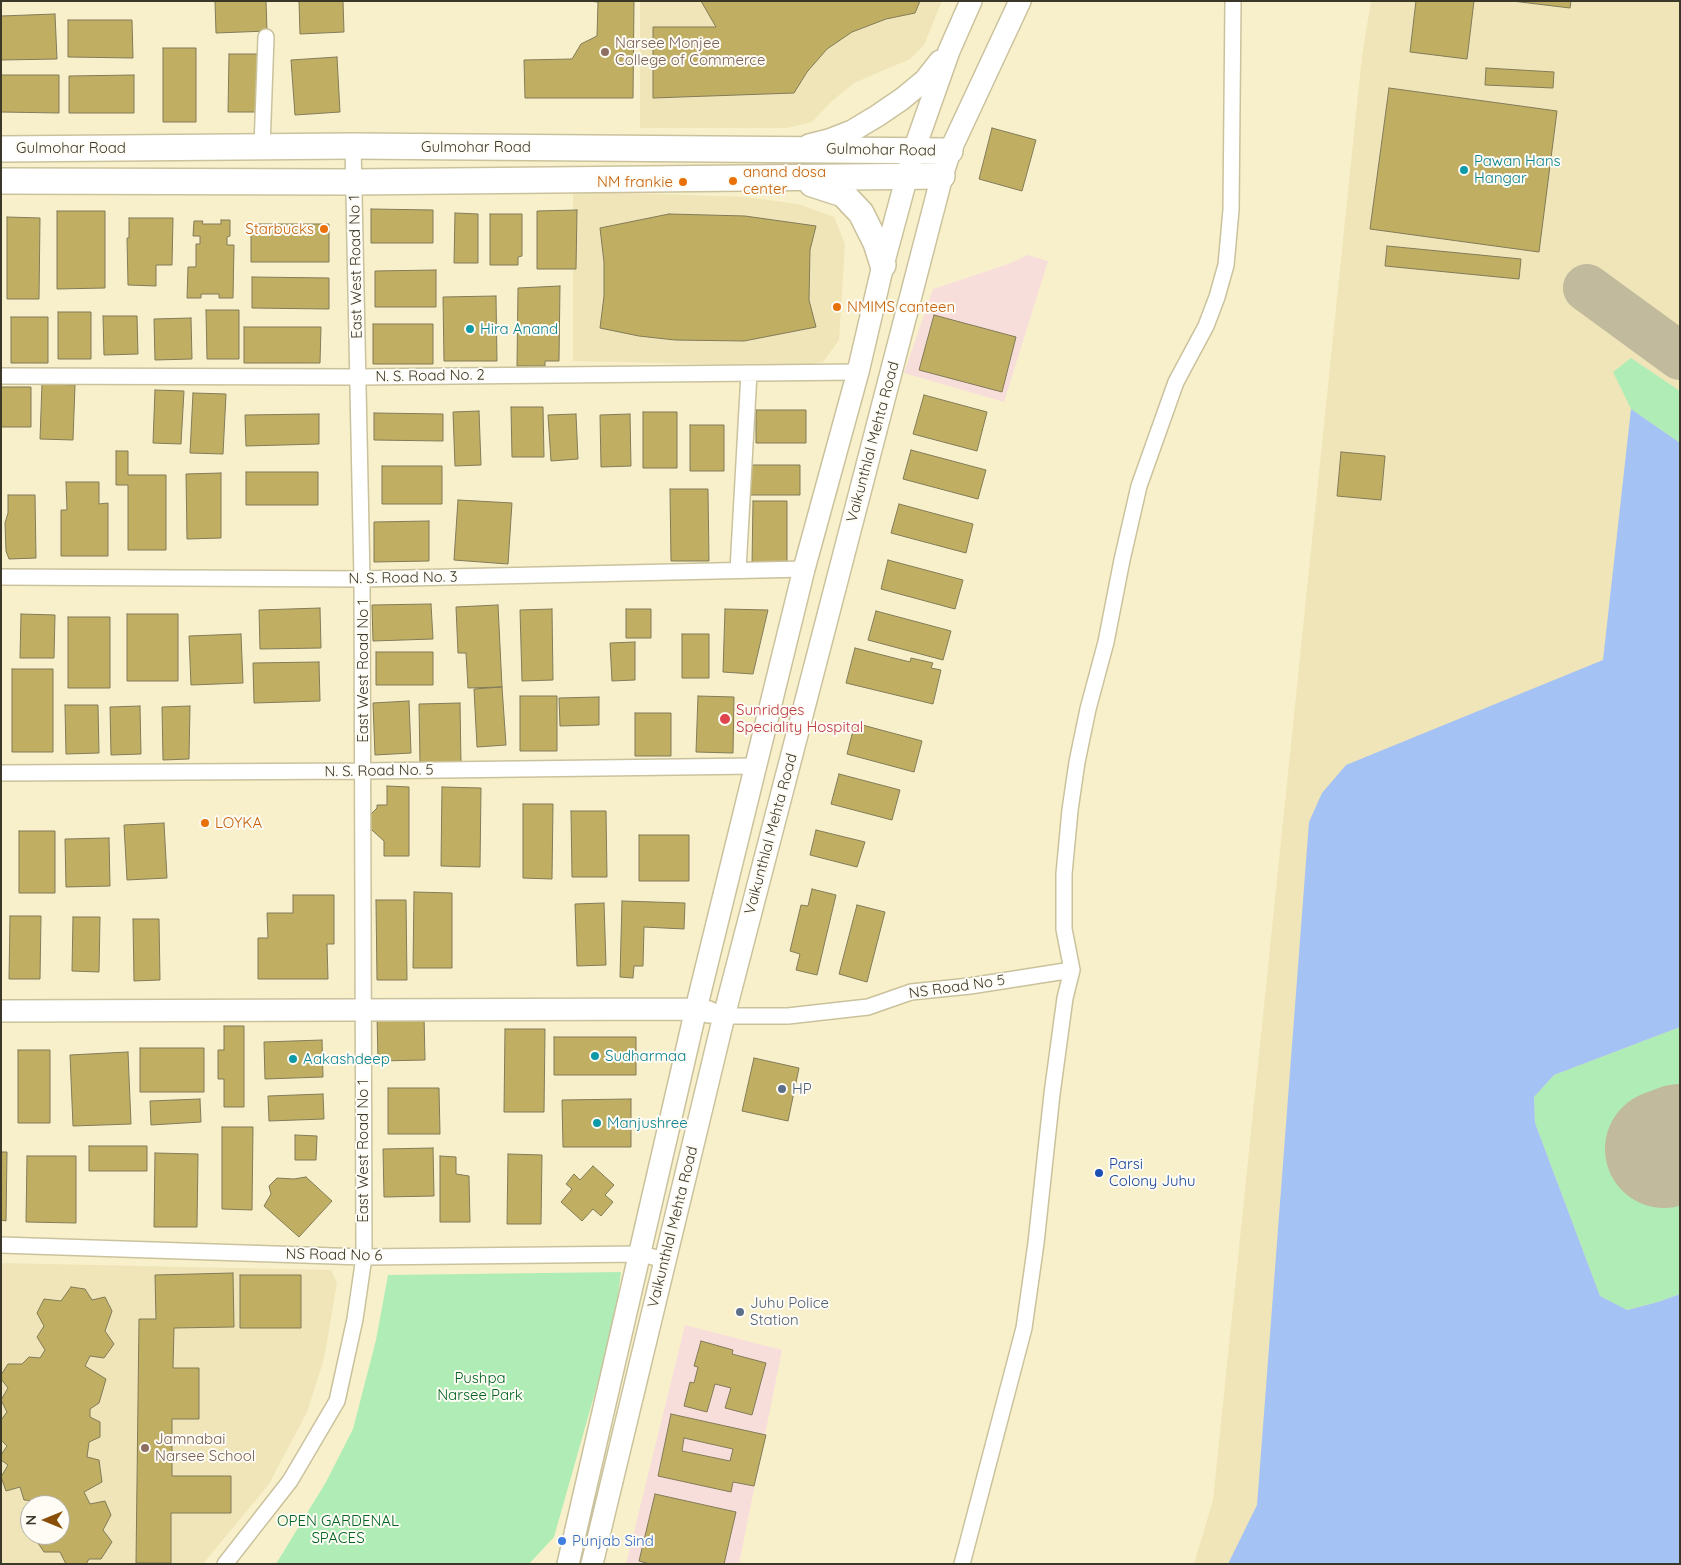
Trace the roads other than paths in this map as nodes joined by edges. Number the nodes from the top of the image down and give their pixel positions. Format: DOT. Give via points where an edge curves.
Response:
graph roads {
  1 [pos="971,1"];
  2 [pos="1020,1"];
  3 [pos="1233,1"];
  4 [pos="266,36"];
  5 [pos="949,51"];
  6 [pos="353,146"];
  7 [pos="262,147"];
  8 [pos="541,147"];
  9 [pos="1,149"];
  10 [pos="794,149"];
  11 [pos="914,150"];
  12 [pos="950,151"];
  13 [pos="907,176"];
  14 [pos="942,176"];
  15 [pos="793,178"];
  16 [pos="541,180"];
  17 [pos="1,181"];
  18 [pos="354,182"];
  19 [pos="883,265"];
  20 [pos="858,372"];
  21 [pos="749,373"];
  22 [pos="1,376"];
  23 [pos="357,377"];
  24 [pos="804,569"];
  25 [pos="738,570"];
  26 [pos="1,576"];
  27 [pos="362,579"];
  28 [pos="756,766"];
  29 [pos="363,771"];
  30 [pos="1,773"];
  31 [pos="1072,970"];
  32 [pos="696,1009"];
  33 [pos="1,1011"];
  34 [pos="363,1011"];
  35 [pos="724,1016"];
  36 [pos="1,1245"];
  37 [pos="641,1254"];
  38 [pos="364,1257"];
  39 [pos="665,1260"];
  40 [pos="571,1554"];
  41 [pos="225,1564"];
  42 [pos="557,1564"];
  43 [pos="592,1564"];
  44 [pos="962,1564"];
  1 -- 5 [label="main road, Vaikunthlal Mehta Road"];
  2 -- 12 [label="main road, Vaikunthlal Mehta Road"];
  3 -- 31 [label="street" via="1231,210 1226,265 1206,326 1176,382 1139,486 1106,642 1086,718 1070,810 1064,874 1064,929"];
  4 -- 7 [label="street"];
  5 -- 10 [label="main road" via="925,80 877,116 852,131"];
  5 -- 11 [label="main road, Vaikunthlal Mehta Road"];
  6 -- 7 [label="main road, Gulmohar Road"];
  6 -- 8 [label="main road, Gulmohar Road"];
  6 -- 18 [label="street, East West Road No 1"];
  7 -- 9 [label="main road, Gulmohar Road"];
  8 -- 10 [label="main road, Gulmohar Road"];
  8 -- 16 [label="main road"];
  10 -- 11 [label="main road, Gulmohar Road"];
  11 -- 12 [label="main road, Gulmohar Road"];
  11 -- 13 [label="main road, Vaikunthlal Mehta Road"];
  12 -- 14 [label="main road, Vaikunthlal Mehta Road"];
  13 -- 14 [label="main road, Gulmohar Road"];
  13 -- 15 [label="main road, Gulmohar Road"];
  13 -- 19 [label="main road, Vaikunthlal Mehta Road"];
  14 -- 35 [label="main road, Vaikunthlal Mehta Road"];
  15 -- 16 [label="main road, Gulmohar Road"];
  15 -- 19 [label="main road" via="843,194 861,212"];
  16 -- 18 [label="main road, Gulmohar Road"];
  17 -- 18 [label="main road, Gulmohar Road"];
  18 -- 23 [label="street, East West Road No 1"];
  19 -- 20 [label="main road, Vaikunthlal Mehta Road"];
  20 -- 21 [label="street, N. S. Road No. 2"];
  20 -- 24 [label="main road, Vaikunthlal Mehta Road"];
  21 -- 23 [label="street, N. S. Road No. 2"];
  21 -- 25 [label="street"];
  22 -- 23 [label="street, N. S. Road No. 2"];
  23 -- 27 [label="street, East West Road No 1"];
  24 -- 25 [label="street, N. S. Road No. 3"];
  24 -- 28 [label="main road, Vaikunthlal Mehta Road"];
  25 -- 27 [label="street, N. S. Road No. 3"];
  26 -- 27 [label="street, N. S. Road No. 3"];
  27 -- 29 [label="street, East West Road No 1"];
  28 -- 29 [label="street, N. S. Road No. 5"];
  28 -- 32 [label="main road, Vaikunthlal Mehta Road"];
  29 -- 30 [label="street, N. S. Road No. 5"];
  29 -- 34 [label="street, East West Road No 1"];
  31 -- 35 [label="street, NS Road No 5" via="911,992 868,1007 788,1016"];
  31 -- 44 [label="street" via="1058,1046 1024,1328"];
  32 -- 34 [label="main road"];
  32 -- 35 [label="main road"];
  32 -- 37 [label="main road, Vaikunthlal Mehta Road"];
  33 -- 34 [label="main road"];
  34 -- 38 [label="street, East West Road No 1"];
  35 -- 39 [label="main road, Vaikunthlal Mehta Road"];
  36 -- 38 [label="street, NS Road No 6"];
  37 -- 38 [label="street, NS Road No 6"];
  37 -- 39 [label="street, NS Road No 6"];
  37 -- 40 [label="main road, Vaikunthlal Mehta Road"];
  38 -- 41 [label="street, East West Road No 1" via="355,1319 337,1402 290,1482"];
  39 -- 43 [label="main road, Vaikunthlal Mehta Road"];
  40 -- 42 [label="main road"];
}
